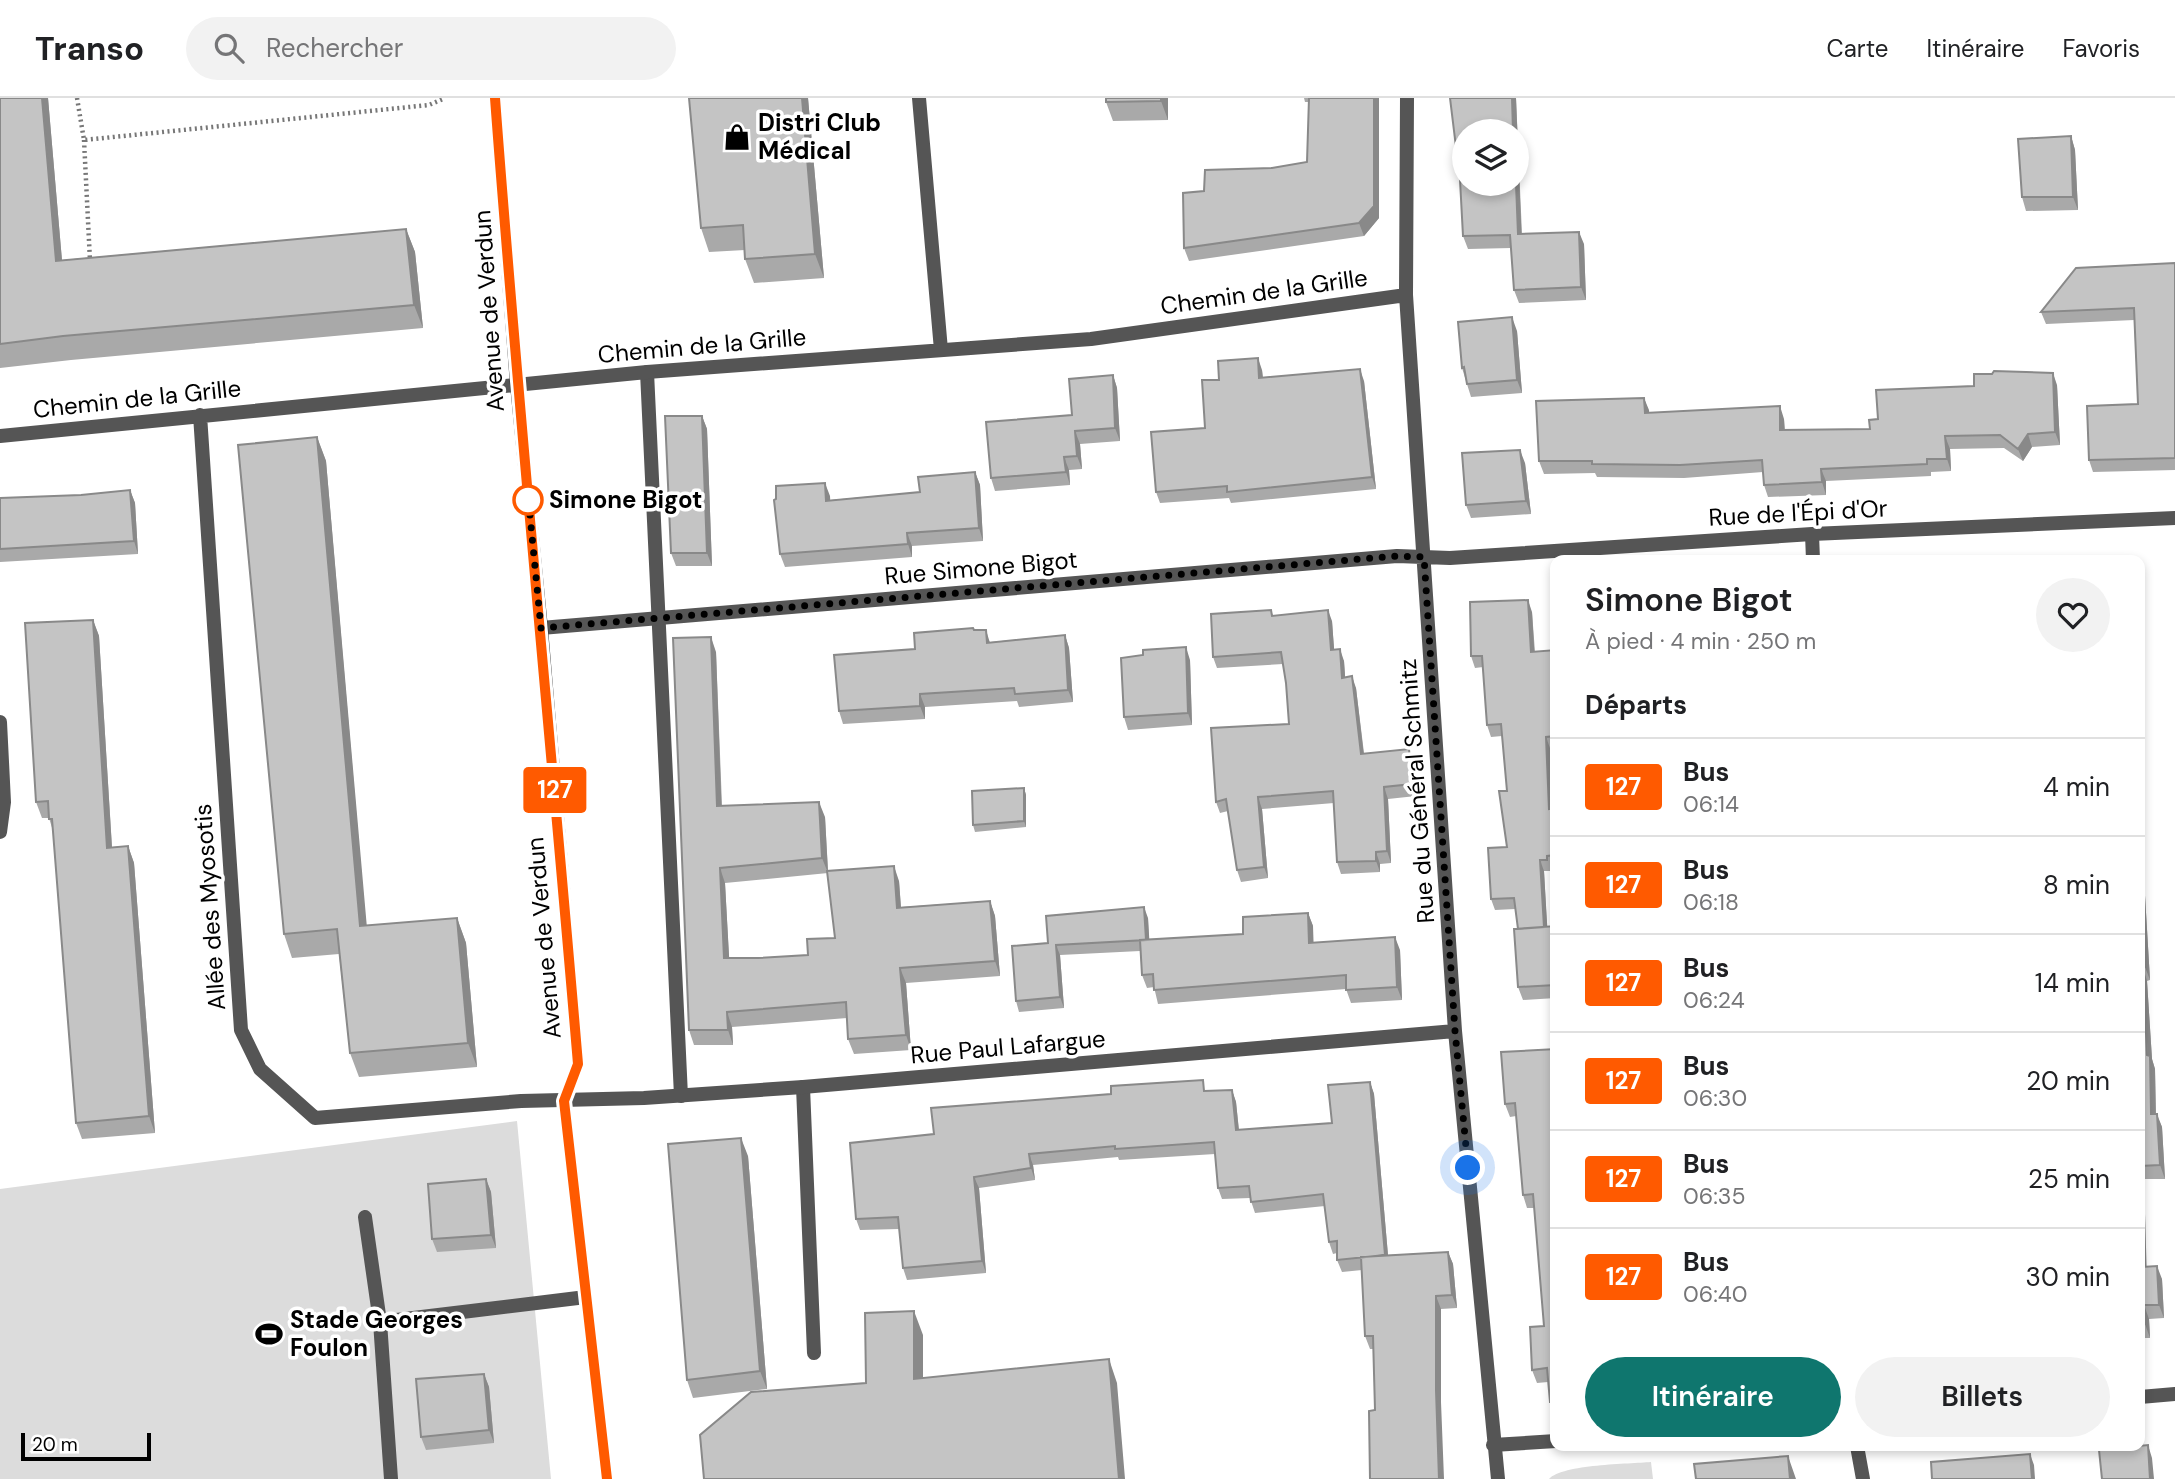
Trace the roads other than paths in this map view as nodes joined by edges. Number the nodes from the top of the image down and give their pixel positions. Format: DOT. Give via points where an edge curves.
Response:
graph roads {
  1 [pos="495,98"];
  2 [pos="919,98"];
  3 [pos="1407,98"];
  4 [pos="1406,295"];
  5 [pos="941,350"];
  6 [pos="647,372"];
  7 [pos="517,385"];
  8 [pos="200,415"];
  9 [pos="0,436"];
  10 [pos="2175,518"];
  11 [pos="1812,534"];
  12 [pos="1813,555"];
  13 [pos="1424,557"];
  14 [pos="657,618"];
  15 [pos="541,628"];
  16 [pos="0,722"];
  17 [pos="0,832"];
  18 [pos="1455,1031"];
  19 [pos="803,1087"];
  20 [pos="681,1096"];
  21 [pos="564,1101"];
  22 [pos="365,1217"];
  23 [pos="586,1297"];
  24 [pos="380,1322"];
  25 [pos="814,1353"];
  26 [pos="2175,1394"];
  27 [pos="2145,1397"];
  28 [pos="1550,1441"];
  29 [pos="1493,1445"];
  30 [pos="1858,1451"];
  31 [pos="391,1479"];
  32 [pos="607,1479"];
  33 [pos="1498,1479"];
  34 [pos="1863,1479"];
  1 -- 7 [label="street, Avenue de Verdun"];
  2 -- 5 [label="street"];
  3 -- 4 [label="street, Rue du Général Schmitz"];
  4 -- 5 [label="street, Chemin de la Grille" via="1091,339"];
  4 -- 13 [label="street, Rue du Général Schmitz"];
  5 -- 6 [label="street, Chemin de la Grille"];
  6 -- 7 [label="street, Chemin de la Grille"];
  6 -- 14 [label="street"];
  7 -- 8 [label="street, Chemin de la Grille"];
  7 -- 15 [label="street, Avenue de Verdun"];
  8 -- 9 [label="street, Chemin de la Grille"];
  8 -- 21 [label="street, Allée des Myosotis" via="241,1030 260,1069 315,1118"];
  10 -- 11 [label="street, Rue de l'Épi d'Or"];
  11 -- 12 [label="street"];
  11 -- 13 [label="street, Rue de l'Épi d'Or"];
  13 -- 14 [label="street, Rue Simone Bigot"];
  13 -- 18 [label="street, Rue du Général Schmitz"];
  14 -- 15 [label="street, Rue Simone Bigot"];
  14 -- 20 [label="street"];
  15 -- 21 [label="street, Avenue de Verdun" via="578,1064"];
  16 -- 17 [label="street" via="4,802"];
  18 -- 19 [label="street, Rue Paul Lafargue"];
  18 -- 29 [label="street, Rue du Général Schmitz"];
  19 -- 20 [label="street, Rue Paul Lafargue"];
  19 -- 25 [label="street"];
  20 -- 21 [label="street, Rue Paul Lafargue"];
  21 -- 23 [label="street, Avenue de Verdun"];
  22 -- 24 [label="street"];
  23 -- 24 [label="street"];
  23 -- 32 [label="street, Avenue de Verdun"];
  24 -- 31 [label="street"];
  26 -- 27 [label="street"];
  28 -- 29 [label="street"];
  29 -- 33 [label="street, Rue du Général Schmitz"];
  30 -- 34 [label="street"];
}
